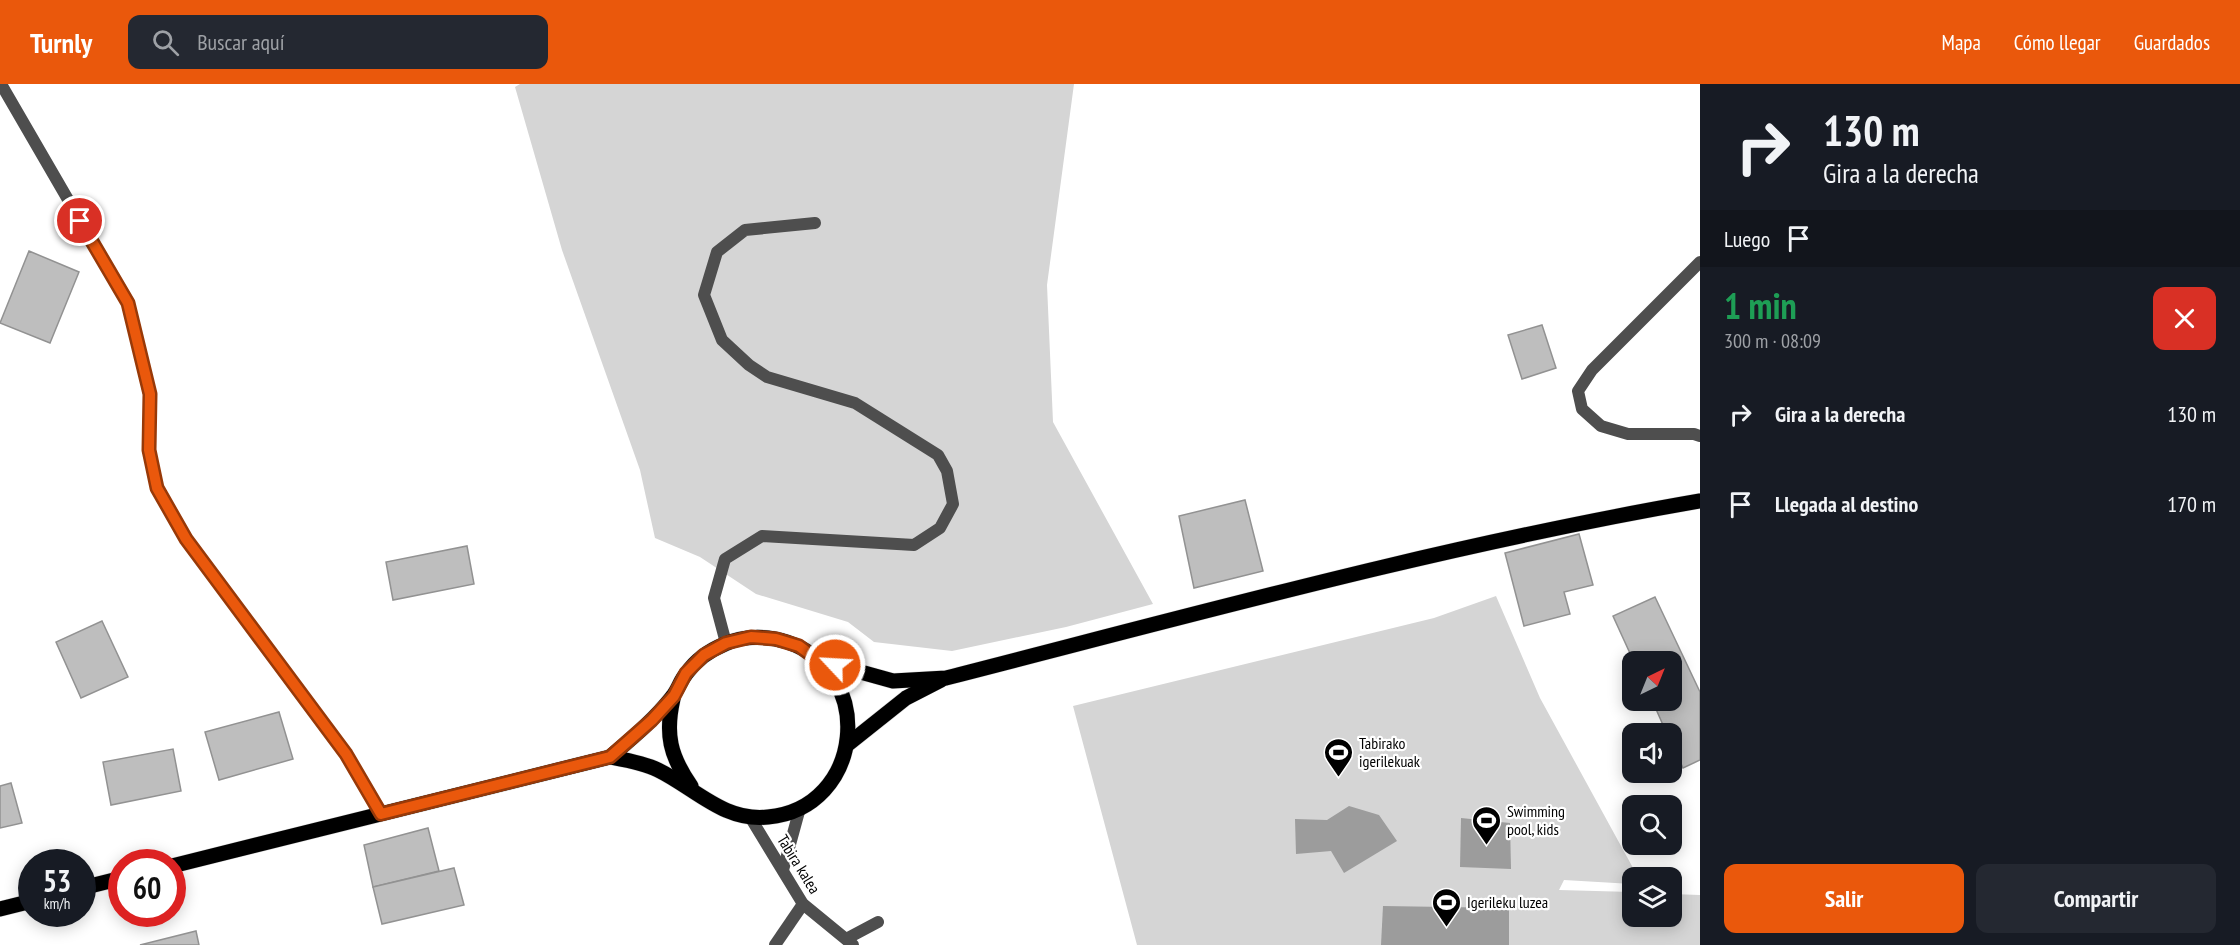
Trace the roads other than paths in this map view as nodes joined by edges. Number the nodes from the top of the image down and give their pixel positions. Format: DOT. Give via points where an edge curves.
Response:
graph roads {
  1 [pos="1,84"];
  2 [pos="815,223"];
  3 [pos="1700,262"];
  4 [pos="1700,436"];
  5 [pos="1700,501"];
  6 [pos="726,643"];
  7 [pos="819,661"];
  8 [pos="946,678"];
  9 [pos="674,696"];
  10 [pos="847,745"];
  11 [pos="610,757"];
  12 [pos="693,789"];
  13 [pos="800,808"];
  14 [pos="381,814"];
  15 [pos="750,817"];
  16 [pos="186,863"];
  17 [pos="783,870"];
  18 [pos="18,904"];
  19 [pos="803,904"];
  20 [pos="0,909"];
  21 [pos="878,922"];
  22 [pos="849,942"];
  23 [pos="775,945"];
  1 -- 14 [label="street" via="128,303 150,394 149,450 157,488 186,539 346,754"];
  2 -- 6 [label="street" via="745,230 717,252 704,294 722,340 767,377 855,403 938,455 947,471 953,504 940,528 914,545 762,536 725,559 714,598"];
  3 -- 4 [label="street" via="1593,370 1578,391 1582,409 1602,426 1628,434"];
  5 -- 8 [label="main road" via="1517,535"];
  6 -- 7 [label="main road" via="751,637 776,639 799,646"];
  6 -- 9 [label="main road" via="704,655 686,673"];
  7 -- 8 [label="main road" via="893,681"];
  7 -- 10 [label="main road" via="841,690 849,717"];
  8 -- 10 [label="main road" via="906,698"];
  9 -- 11 [label="main road"];
  9 -- 12 [label="main road" via="668,720 670,745 678,768"];
  10 -- 13 [label="main road" via="842,765 831,782"];
  11 -- 12 [label="main road" via="656,769"];
  11 -- 14 [label="main road"];
  12 -- 15 [label="main road" via="719,808"];
  13 -- 15 [label="main road" via="768,817"];
  13 -- 17 [label="street"];
  14 -- 16 [label="main road"];
  15 -- 17 [label="street, Tabira kalea"];
  17 -- 19 [label="street, Tabira kalea"];
  18 -- 20 [label="main road"];
  19 -- 22 [label="street, Tabira kalea"];
  19 -- 23 [label="street"];
  21 -- 22 [label="street"];
}
